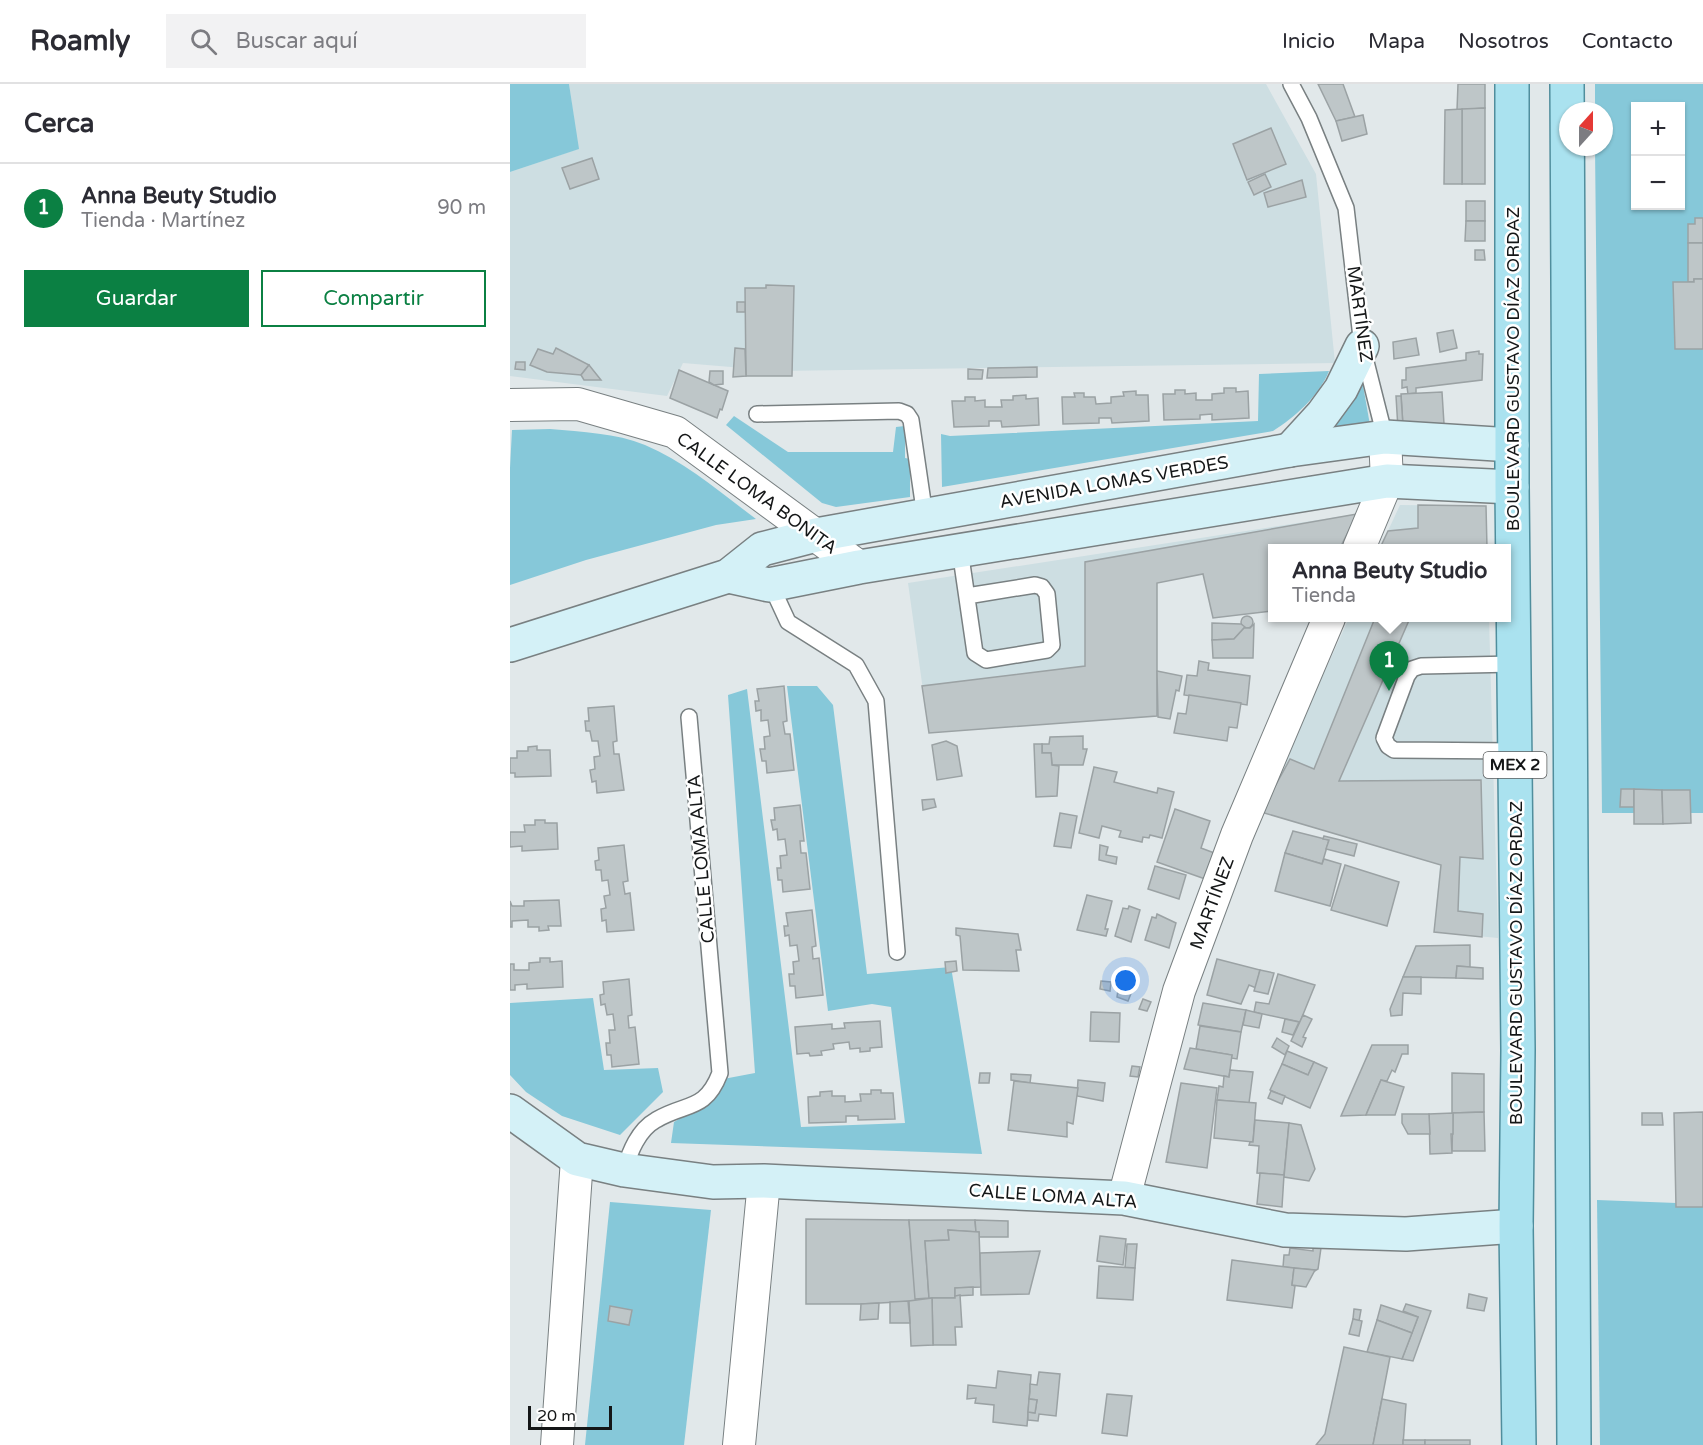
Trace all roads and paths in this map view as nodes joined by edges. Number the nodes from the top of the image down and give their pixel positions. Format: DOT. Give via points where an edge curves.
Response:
graph roads {
  1 [pos="1291,84"];
  2 [pos="1512,84"];
  3 [pos="1567,84"];
  4 [pos="1362,346"];
  5 [pos="510,405"];
  6 [pos="757,414"];
  7 [pos="1385,437"];
  8 [pos="1512,445"];
  9 [pos="1290,450"];
  10 [pos="1387,481"];
  11 [pos="1512,487"];
  12 [pos="925,516"];
  13 [pos="816,535"];
  14 [pos="1361,544"];
  15 [pos="762,549"];
  16 [pos="960,550"];
  17 [pos="859,567"];
  18 [pos="728,576"];
  19 [pos="769,585"];
  20 [pos="967,596"];
  21 [pos="1327,622"];
  22 [pos="510,645"];
  23 [pos="1514,663"];
  24 [pos="689,717"];
  25 [pos="1515,751"];
  26 [pos="897,952"];
  27 [pos="510,1111"];
  28 [pos="577,1159"];
  29 [pos="624,1170"];
  30 [pos="765,1181"];
  31 [pos="1124,1198"];
  32 [pos="1516,1226"];
  33 [pos="557,1445"];
  34 [pos="739,1445"];
  35 [pos="1519,1445"];
  36 [pos="1574,1445"];
  1 -- 4 [label="lane, MARTÍNEZ" via="1346,208"];
  2 -- 8 [label="main road, BOULEVARD GUSTAVO DÍAZ ORDAZ / MEX 2"];
  3 -- 36 [label="main road, MEX 2"];
  4 -- 7 [label="lane, MARTÍNEZ"];
  4 -- 9 [label="street" via="1341,389"];
  5 -- 13 [label="street, CALLE LOMA BONITA" via="578,404 675,432"];
  6 -- 12 [label="lane" via="907,414"];
  7 -- 8 [label="street, AVENIDA LOMAS VERDES"];
  7 -- 9 [label="street, AVENIDA LOMAS VERDES"];
  7 -- 10 [label="street, MARTÍNEZ"];
  8 -- 11 [label="main road, BOULEVARD GUSTAVO DÍAZ ORDAZ / MEX 2"];
  9 -- 12 [label="street, AVENIDA LOMAS VERDES"];
  10 -- 11 [label="street, AVENIDA LOMAS VERDES"];
  10 -- 14 [label="street, MARTÍNEZ"];
  10 -- 16 [label="street, AVENIDA LOMAS VERDES"];
  11 -- 23 [label="main road, BOULEVARD GUSTAVO DÍAZ ORDAZ / MEX 2"];
  12 -- 13 [label="street, AVENIDA LOMAS VERDES"];
  13 -- 15 [label="street, AVENIDA LOMAS VERDES"];
  13 -- 17 [label="street, CALLE LOMA BONITA"];
  15 -- 18 [label="street, AVENIDA LOMAS VERDES"];
  15 -- 19 [label="lane"];
  16 -- 17 [label="street, AVENIDA LOMAS VERDES"];
  16 -- 20 [label="lane"];
  17 -- 19 [label="street, AVENIDA LOMAS VERDES"];
  18 -- 19 [label="street, AVENIDA LOMAS VERDES"];
  18 -- 22 [label="street, AVENIDA LOMAS VERDES"];
  19 -- 26 [label="lane" via="788,622 856,665 876,701"];
  20 -- 20 [label="lane" via="975,653 980,658 1047,650 1052,645 1047,594 1042,587"];
  21 -- 31 [label="street, MARTÍNEZ" via="1237,835 1179,991"];
  23 -- 25 [label="main road, BOULEVARD GUSTAVO DÍAZ ORDAZ / MEX 2"];
  23 -- 25 [label="lane" via="1412,669 1384,738 1394,750"];
  24 -- 29 [label="lane, CALLE LOMA ALTA" via="720,1073 705,1098 655,1120 638,1137"];
  25 -- 32 [label="main road, BOULEVARD GUSTAVO DÍAZ ORDAZ / MEX 2"];
  27 -- 28 [label="street, CALLE LOMA ALTA"];
  28 -- 29 [label="street, CALLE LOMA ALTA"];
  28 -- 33 [label="street"];
  29 -- 30 [label="street, CALLE LOMA ALTA" via="713,1182"];
  30 -- 31 [label="street, CALLE LOMA ALTA"];
  30 -- 34 [label="street"];
  31 -- 32 [label="street, CALLE LOMA ALTA" via="1286,1230 1406,1234"];
  32 -- 35 [label="main road, BOULEVARD GUSTAVO DÍAZ ORDAZ / MEX 2"];
}
